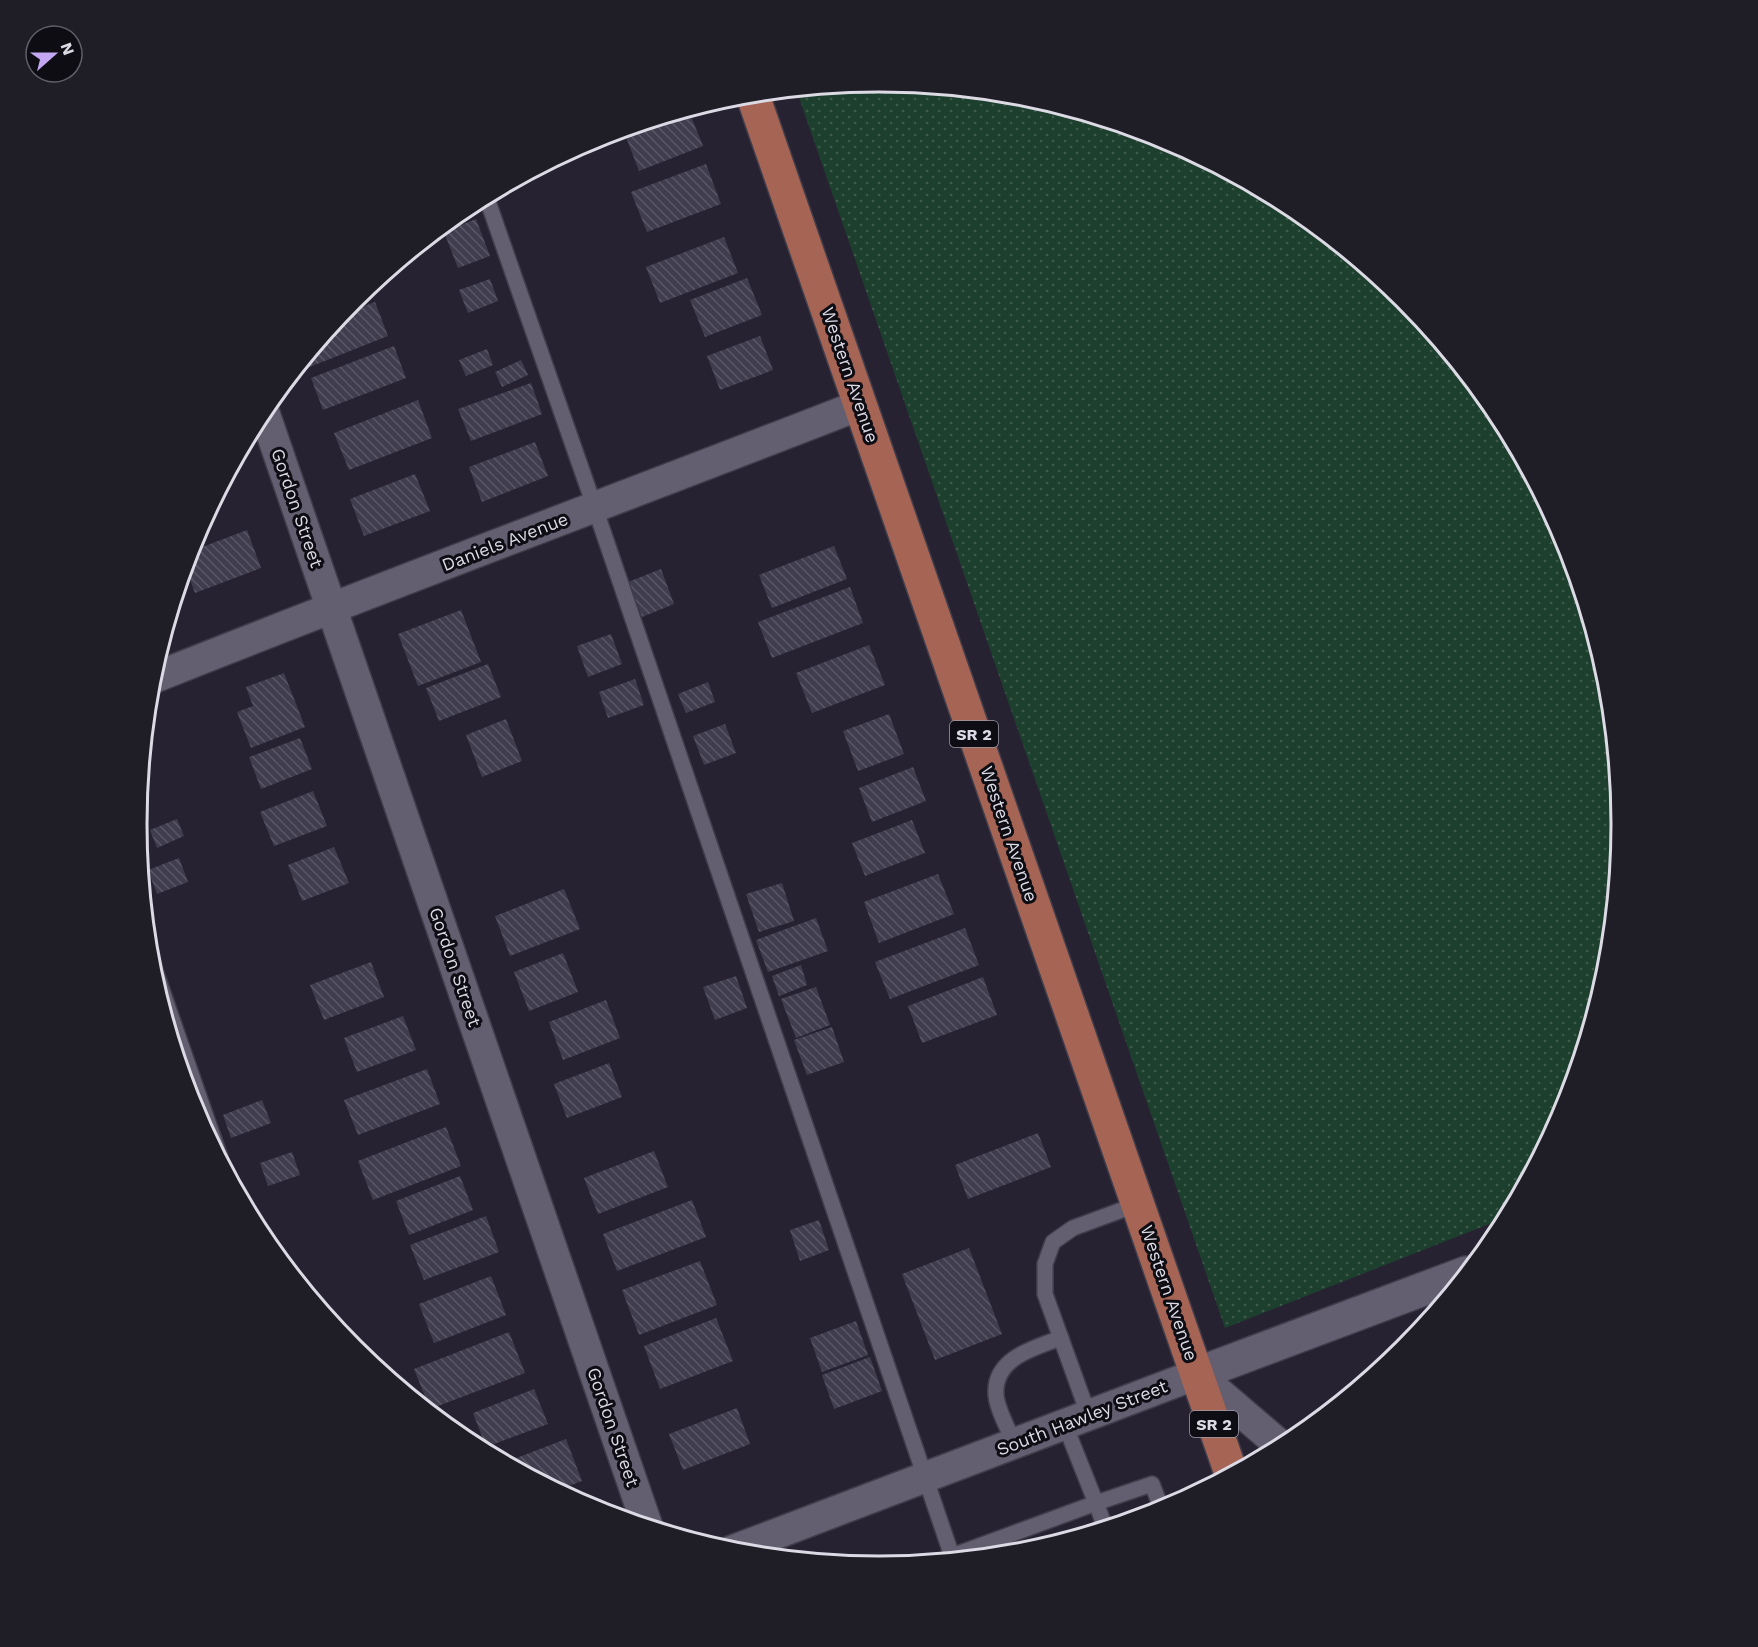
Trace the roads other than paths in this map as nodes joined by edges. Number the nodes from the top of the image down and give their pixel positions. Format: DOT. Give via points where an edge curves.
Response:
graph roads {
  1 [pos="755,103"];
  2 [pos="489,205"];
  3 [pos="860,405"];
  4 [pos="267,421"];
  5 [pos="595,508"];
  6 [pos="331,607"];
  7 [pos="163,674"];
  8 [pos="1138,1204"];
  9 [pos="1452,1278"];
  10 [pos="1061,1338"];
  11 [pos="1197,1374"];
  12 [pos="1077,1420"];
  13 [pos="1274,1440"];
  14 [pos="1015,1444"];
  15 [pos="1229,1466"];
  16 [pos="925,1479"];
  17 [pos="1158,1500"];
  18 [pos="1096,1503"];
  19 [pos="644,1517"];
  20 [pos="1103,1520"];
  21 [pos="750,1543"];
  22 [pos="973,1549"];
  23 [pos="950,1552"];
  1 -- 3 [label="main road, Western Avenue / SR 2"];
  2 -- 5 [label="lane"];
  3 -- 5 [label="street, Daniels Avenue"];
  3 -- 8 [label="main road, Western Avenue / SR 2"];
  4 -- 6 [label="street, Gordon Street"];
  5 -- 6 [label="street, Daniels Avenue"];
  5 -- 16 [label="lane"];
  6 -- 7 [label="street, Daniels Avenue"];
  6 -- 19 [label="street, Gordon Street"];
  8 -- 10 [label="lane" via="1073,1228 1053,1242 1045,1264 1045,1294"];
  8 -- 11 [label="main road, Western Avenue / SR 2"];
  9 -- 11 [label="street, South Hawley Street"];
  10 -- 12 [label="lane"];
  10 -- 14 [label="lane" via="1026,1351 1009,1362 997,1377 996,1397"];
  11 -- 12 [label="street, South Hawley Street"];
  11 -- 13 [label="street"];
  11 -- 15 [label="main road, Western Avenue / SR 2"];
  12 -- 14 [label="street, South Hawley Street"];
  12 -- 18 [label="lane"];
  14 -- 16 [label="street, South Hawley Street"];
  16 -- 21 [label="street, South Hawley Street"];
  16 -- 23 [label="lane"];
  17 -- 18 [label="lane" via="1152,1484"];
  18 -- 20 [label="lane"];
  18 -- 22 [label="lane"];
}
